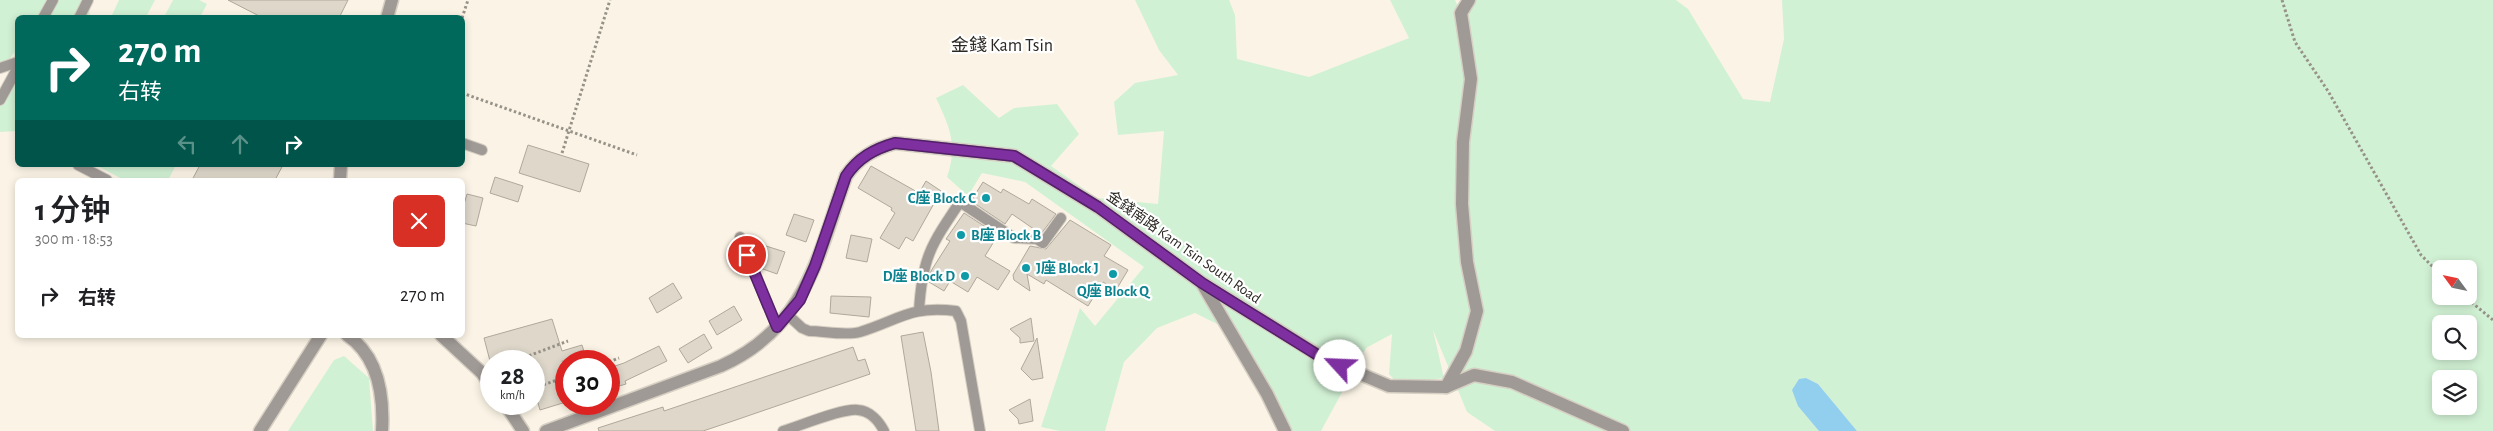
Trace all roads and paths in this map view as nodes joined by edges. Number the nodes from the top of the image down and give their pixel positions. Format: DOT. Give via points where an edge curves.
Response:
graph roads {
  1 [pos="53,0"];
  2 [pos="88,0"];
  3 [pos="392,0"];
  4 [pos="468,0"];
  5 [pos="610,0"];
  6 [pos="1455,0"];
  7 [pos="1469,0"];
  8 [pos="2282,0"];
  9 [pos="1461,14"];
  10 [pos="45,15"];
  11 [pos="80,15"];
  12 [pos="388,15"];
  13 [pos="463,15"];
  14 [pos="15,63"];
  15 [pos="0,68"];
  16 [pos="15,72"];
  17 [pos="465,94"];
  18 [pos="0,100"];
  19 [pos="465,143"];
  20 [pos="482,150"];
  21 [pos="562,153"];
  22 [pos="637,156"];
  23 [pos="82,167"];
  24 [pos="104,178"];
  25 [pos="1061,218"];
  26 [pos="740,237"];
  27 [pos="2432,265"];
  28 [pos="1202,283"];
  29 [pos="2475,305"];
  30 [pos="919,311"];
  31 [pos="788,315"];
  32 [pos="2493,320"];
  33 [pos="777,327"];
  34 [pos="319,338"];
  35 [pos="351,338"];
  36 [pos="443,338"];
  37 [pos="568,341"];
  38 [pos="544,350"];
  39 [pos="480,371"];
  40 [pos="1446,387"];
  41 [pos="512,415"];
  42 [pos="260,431"];
  43 [pos="382,431"];
  44 [pos="523,431"];
  45 [pos="546,431"];
  46 [pos="783,431"];
  47 [pos="884,431"];
  48 [pos="980,431"];
  49 [pos="1285,431"];
  50 [pos="1623,431"];
  1 -- 10 [label="lane"];
  2 -- 11 [label="lane"];
  3 -- 12 [label="street"];
  4 -- 13 [label="path"];
  5 -- 21 [label="path"];
  6 -- 9 [label="street"];
  7 -- 9 [label="street"];
  8 -- 27 [label="path" via="2295,42 2328,91 2422,255"];
  9 -- 40 [label="street" via="1471,79 1463,142 1462,204 1467,262 1477,311 1466,351"];
  14 -- 15 [label="lane"];
  16 -- 18 [label="lane"];
  17 -- 22 [label="path"];
  19 -- 20 [label="lane"];
  23 -- 24 [label="lane"];
  25 -- 30 [label="lane" via="1043,243 1037,239 1014,238 960,202 929,251 920,284"];
  26 -- 33 [label="lane"];
  28 -- 31 [label="street, 金錢南路 Kam Tsin South Road" via="1098,207 1014,156 895,143 878,148 853,165 812,274 800,300"];
  28 -- 40 [label="street, 金錢南路 Kam Tsin South Road" via="1324,359 1388,386"];
  28 -- 49 [label="street"];
  29 -- 32 [label="path"];
  30 -- 31 [label="lane" via="858,332 809,331"];
  30 -- 48 [label="lane" via="937,309 959,314"];
  31 -- 33 [label="street, 金錢南路 Kam Tsin South Road"];
  33 -- 45 [label="street, 金錢南路 Kam Tsin South Road" via="745,356"];
  34 -- 42 [label="street"];
  35 -- 43 [label="street" via="368,356 376,374 383,408"];
  36 -- 39 [label="street"];
  37 -- 38 [label="path"];
  40 -- 50 [label="street, 金錢南路 Kam Tsin South Road" via="1474,376 1512,382"];
  41 -- 44 [label="street"];
  46 -- 47 [label="lane" via="858,410 880,422"];
}
